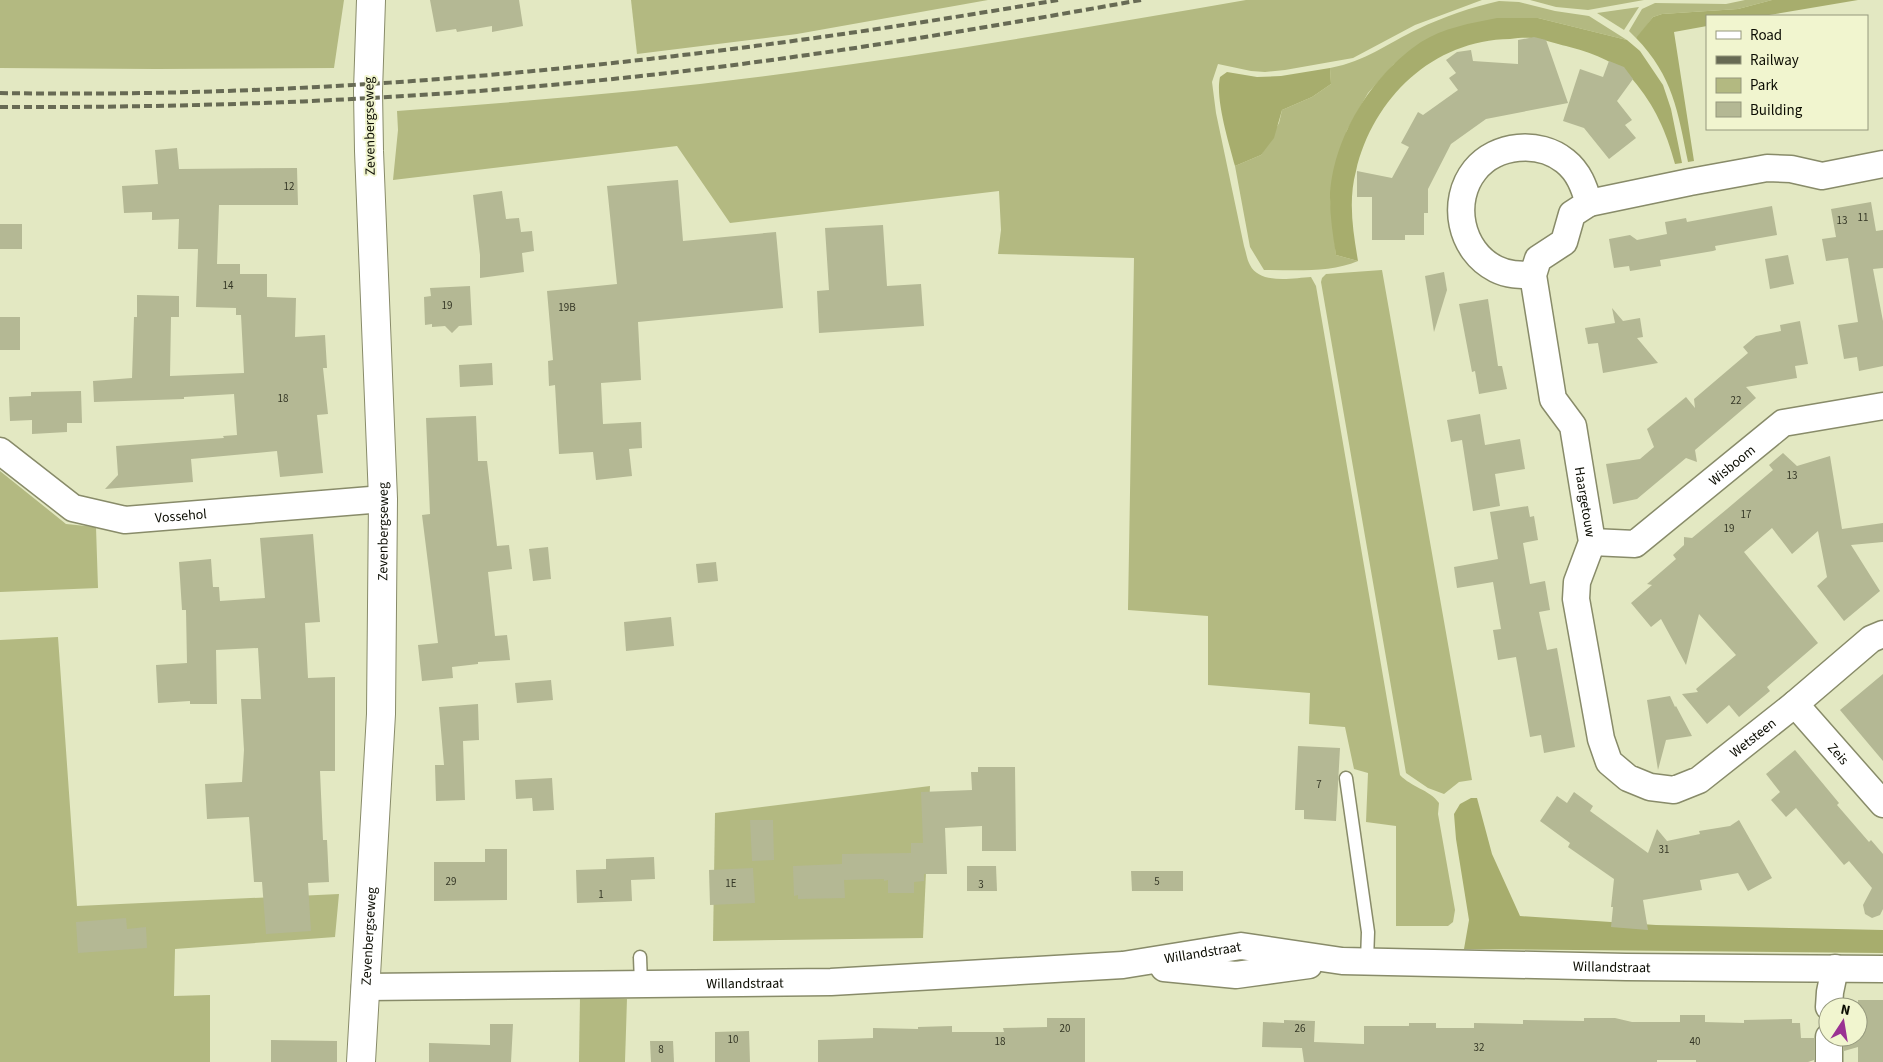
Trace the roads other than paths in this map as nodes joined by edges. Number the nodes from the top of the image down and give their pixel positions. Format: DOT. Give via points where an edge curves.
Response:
graph roads {
  1 [pos="371,0"];
  2 [pos="1883,164"];
  3 [pos="1589,203"];
  4 [pos="1533,276"];
  5 [pos="1883,406"];
  6 [pos="0,451"];
  7 [pos="383,499"];
  8 [pos="1592,542"];
  9 [pos="1883,634"];
  10 [pos="1795,704"];
  11 [pos="1610,762"];
  12 [pos="1346,778"];
  13 [pos="1883,804"];
  14 [pos="640,957"];
  15 [pos="1367,961"];
  16 [pos="1835,968"];
  17 [pos="1883,969"];
  18 [pos="641,984"];
  19 [pos="365,987"];
  20 [pos="1830,997"];
  21 [pos="1829,1047"];
  22 [pos="361,1062"];
  23 [pos="1829,1062"];
  1 -- 7 [label="street, Zevenbergseweg" via="369,151"];
  2 -- 3 [label="street" via="1822,176 1767,168"];
  3 -- 4 [label="street" via="1572,214 1564,242 1538,259"];
  3 -- 4 [label="street" via="1582,180 1576,173 1565,161 1543,150 1510,149 1495,154 1475,170 1463,192 1460,216 1467,240 1494,268 1513,275"];
  4 -- 8 [label="street, Haargetouw" via="1553,399 1573,426"];
  5 -- 8 [label="street, Wisboom" via="1784,422 1635,544"];
  6 -- 7 [label="street, Vossehol" via="73,508 125,520"];
  7 -- 19 [label="street, Zevenbergseweg" via="381,714"];
  8 -- 11 [label="street, Haargetouw" via="1577,582 1576,599 1601,740"];
  9 -- 10 [label="street, Wetsteen" via="1870,639"];
  10 -- 11 [label="street, Wetsteen" via="1699,780 1674,790 1650,787 1628,778"];
  10 -- 13 [label="street, Zeis"];
  12 -- 15 [label="lane" via="1368,932"];
  14 -- 18 [label="lane"];
  15 -- 16 [label="street, Willandstraat"];
  15 -- 18 [label="street, Willandstraat" via="1342,961 1236,975 1123,965 831,982"];
  16 -- 17 [label="street, Willandstraat"];
  16 -- 20 [label="street"];
  18 -- 19 [label="street, Willandstraat"];
  19 -- 22 [label="street, Zevenbergseweg"];
  21 -- 23 [label="street"];
}
